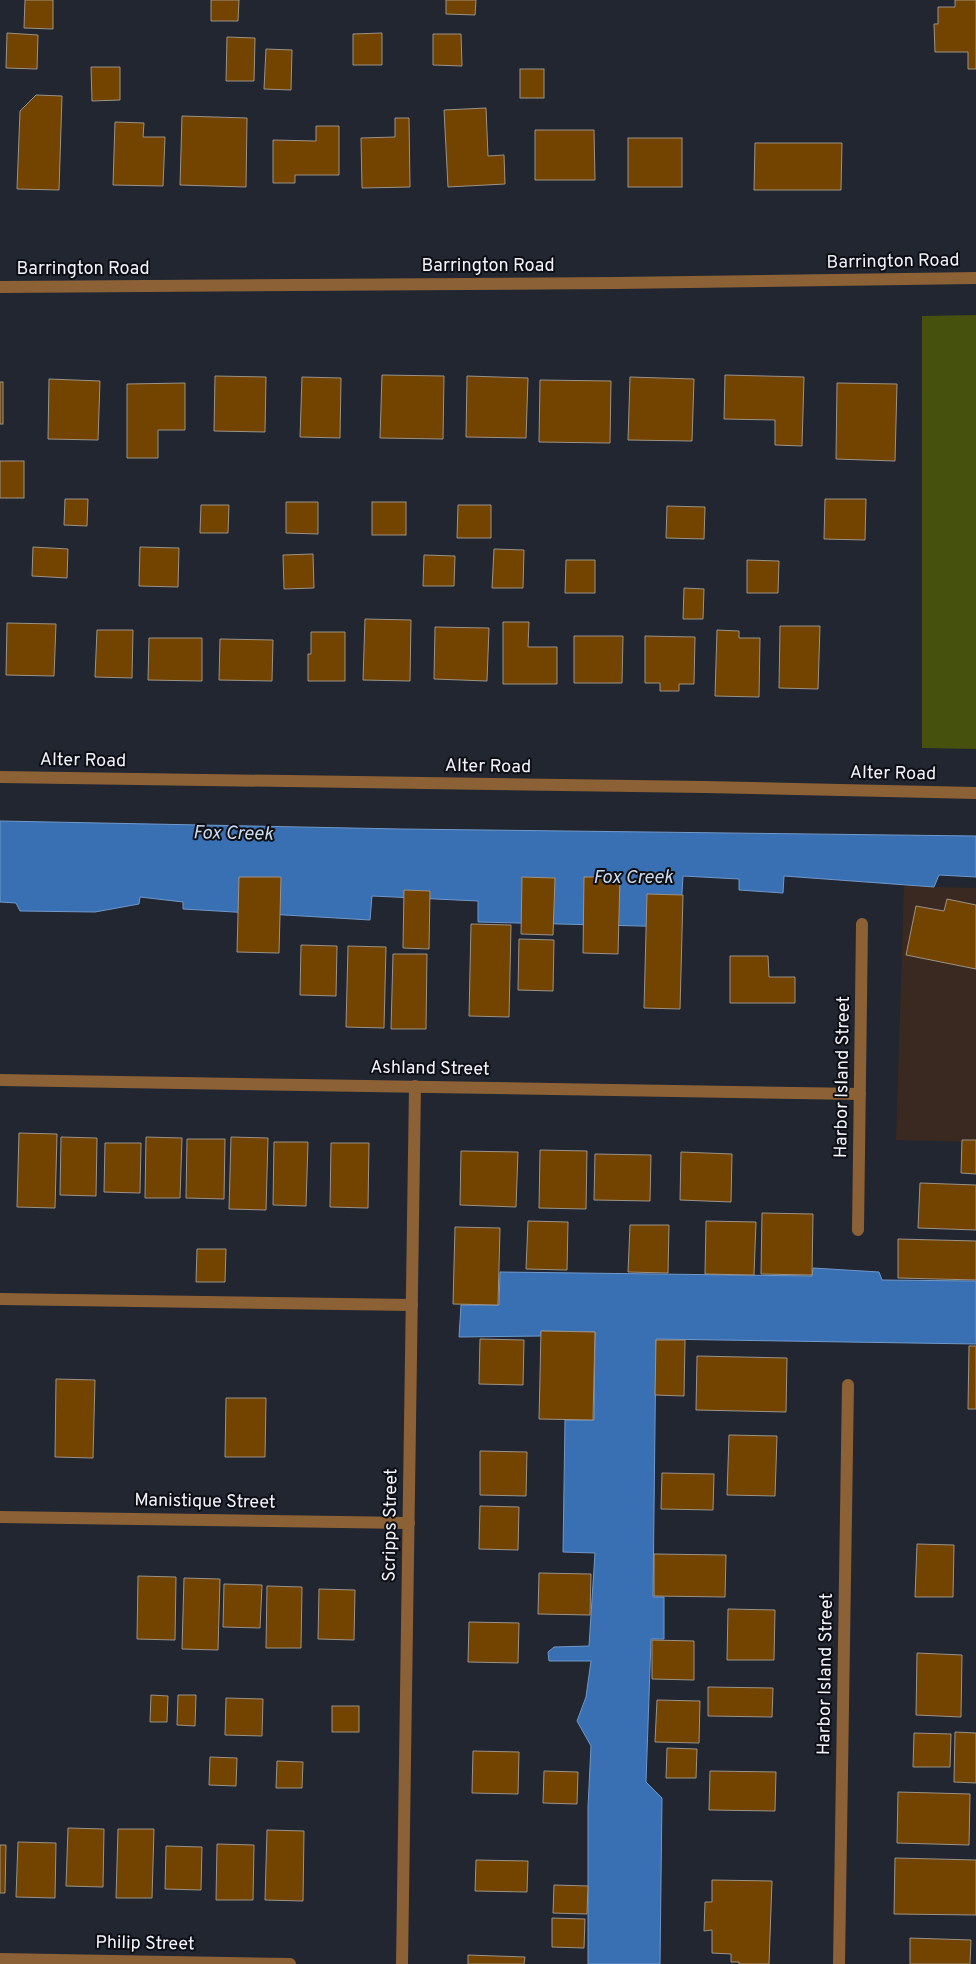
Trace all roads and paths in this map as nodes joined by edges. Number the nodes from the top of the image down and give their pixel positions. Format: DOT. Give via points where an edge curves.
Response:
graph roads {
  1 [pos="976,278"];
  2 [pos="0,288"];
  3 [pos="0,777"];
  4 [pos="976,793"];
  5 [pos="862,924"];
  6 [pos="0,1080"];
  7 [pos="415,1086"];
  8 [pos="860,1094"];
  9 [pos="858,1230"];
  10 [pos="0,1299"];
  11 [pos="412,1305"];
  12 [pos="848,1385"];
  13 [pos="0,1517"];
  14 [pos="409,1523"];
  15 [pos="0,1959"];
  16 [pos="290,1964"];
  17 [pos="402,1964"];
  18 [pos="839,1964"];
  1 -- 2 [label="street, Barrington Road"];
  3 -- 4 [label="street, Alter Road"];
  5 -- 8 [label="street, Harbor Island Street"];
  6 -- 7 [label="street, Ashland Street"];
  7 -- 8 [label="street, Ashland Street"];
  7 -- 11 [label="street, Scripps Street"];
  8 -- 9 [label="street, Harbor Island Street"];
  10 -- 11 [label="street"];
  11 -- 14 [label="street, Scripps Street"];
  12 -- 18 [label="street, Harbor Island Street"];
  13 -- 14 [label="street, Manistique Street"];
  14 -- 17 [label="street, Scripps Street"];
  15 -- 16 [label="street, Philip Street"];
}
